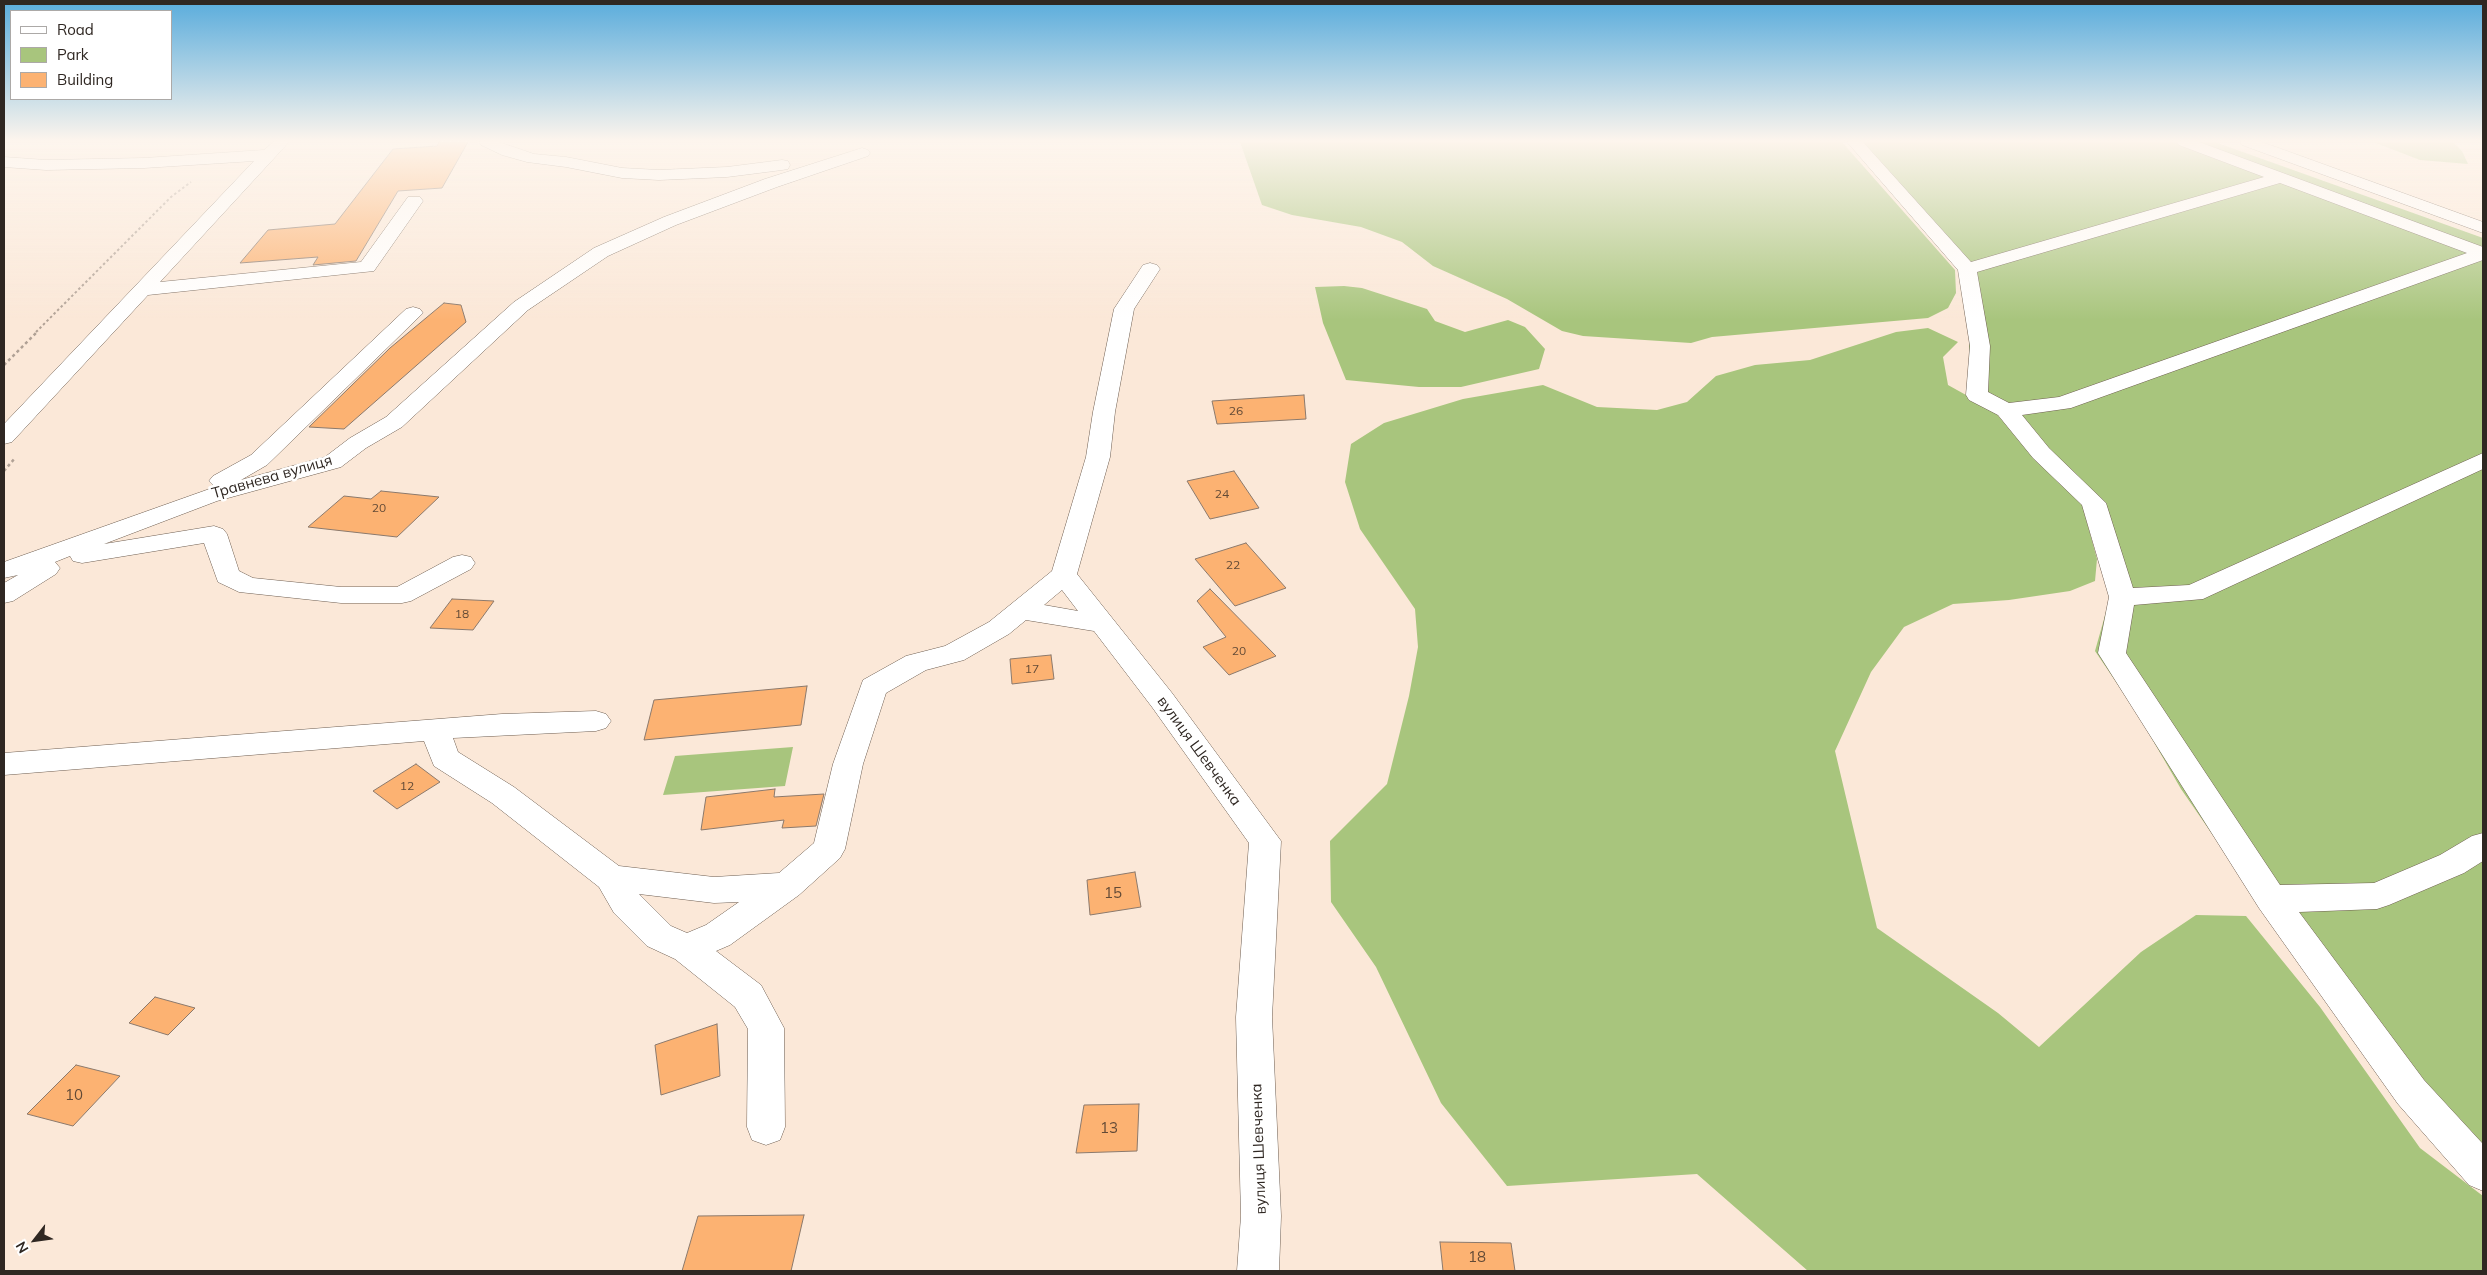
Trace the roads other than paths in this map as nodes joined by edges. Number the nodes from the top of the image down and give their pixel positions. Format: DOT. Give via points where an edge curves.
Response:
graph roads {
  1 [pos="414,201"];
  2 [pos="225,202"];
  3 [pos="722,202"];
  4 [pos="1907,202"];
  5 [pos="2199,202"];
  6 [pos="2342,202"];
  7 [pos="2411,202"];
  8 [pos="2483,228"];
  9 [pos="2482,254"];
  10 [pos="1150,269"];
  11 [pos="1967,269"];
  12 [pos="142,290"];
  13 [pos="413,313"];
  14 [pos="2006,410"];
  15 [pos="4,437"];
  16 [pos="2483,460"];
  17 [pos="167,511"];
  18 [pos="64,558"];
  19 [pos="462,562"];
  20 [pos="12,568"];
  21 [pos="1064,575"];
  22 [pos="4,595"];
  23 [pos="2122,598"];
  24 [pos="1021,610"];
  25 [pos="1102,624"];
  26 [pos="596,721"];
  27 [pos="435,730"];
  28 [pos="4,764"];
  29 [pos="2483,845"];
  30 [pos="611,878"];
  31 [pos="787,886"];
  32 [pos="2271,899"];
  33 [pos="687,950"];
  34 [pos="766,1126"];
  35 [pos="2483,1172"];
  36 [pos="1258,1271"];
  1 -- 12 [label="street" via="368,267"];
  2 -- 12 [label="street"];
  3 -- 17 [label="street, Травнева вулиця" via="600,252 521,306 394,422 333,462 208,496"];
  4 -- 11 [label="street"];
  5 -- 11 [label="street"];
  6 -- 9 [label="street"];
  7 -- 8 [label="street"];
  9 -- 14 [label="street" via="2063,403"];
  10 -- 21 [label="street" via="1124,309 1098,457"];
  11 -- 14 [label="street" via="1980,346 1977,395"];
  12 -- 15 [label="street"];
  13 -- 17 [label="street" via="259,460"];
  14 -- 23 [label="street" via="2040,453 2094,503"];
  16 -- 23 [label="street" via="2194,593"];
  17 -- 20 [label="street, Травнева вулиця"];
  18 -- 19 [label="street" via="214,534 227,576 248,586 358,595 402,595"];
  18 -- 20 [label="street"];
  18 -- 22 [label="street"];
  21 -- 24 [label="street"];
  21 -- 25 [label="street, вулиця Шевченка"];
  23 -- 32 [label="street" via="2112,653"];
  24 -- 25 [label="street"];
  24 -- 31 [label="street" via="999,628 954,653 916,663 873,687 848,764 830,849"];
  25 -- 36 [label="street, вулиця Шевченка" via="1266,841 1254,1017 1262,1216"];
  26 -- 27 [label="street"];
  27 -- 28 [label="street"];
  27 -- 30 [label="street" via="445,758 503,795"];
  29 -- 32 [label="street" via="2452,864 2378,896"];
  30 -- 31 [label="street" via="714,890"];
  30 -- 33 [label="street" via="626,903 659,936"];
  31 -- 33 [label="street" via="718,935"];
  32 -- 35 [label="street" via="2411,1092"];
  33 -- 34 [label="street" via="748,996 766,1028"];
}
